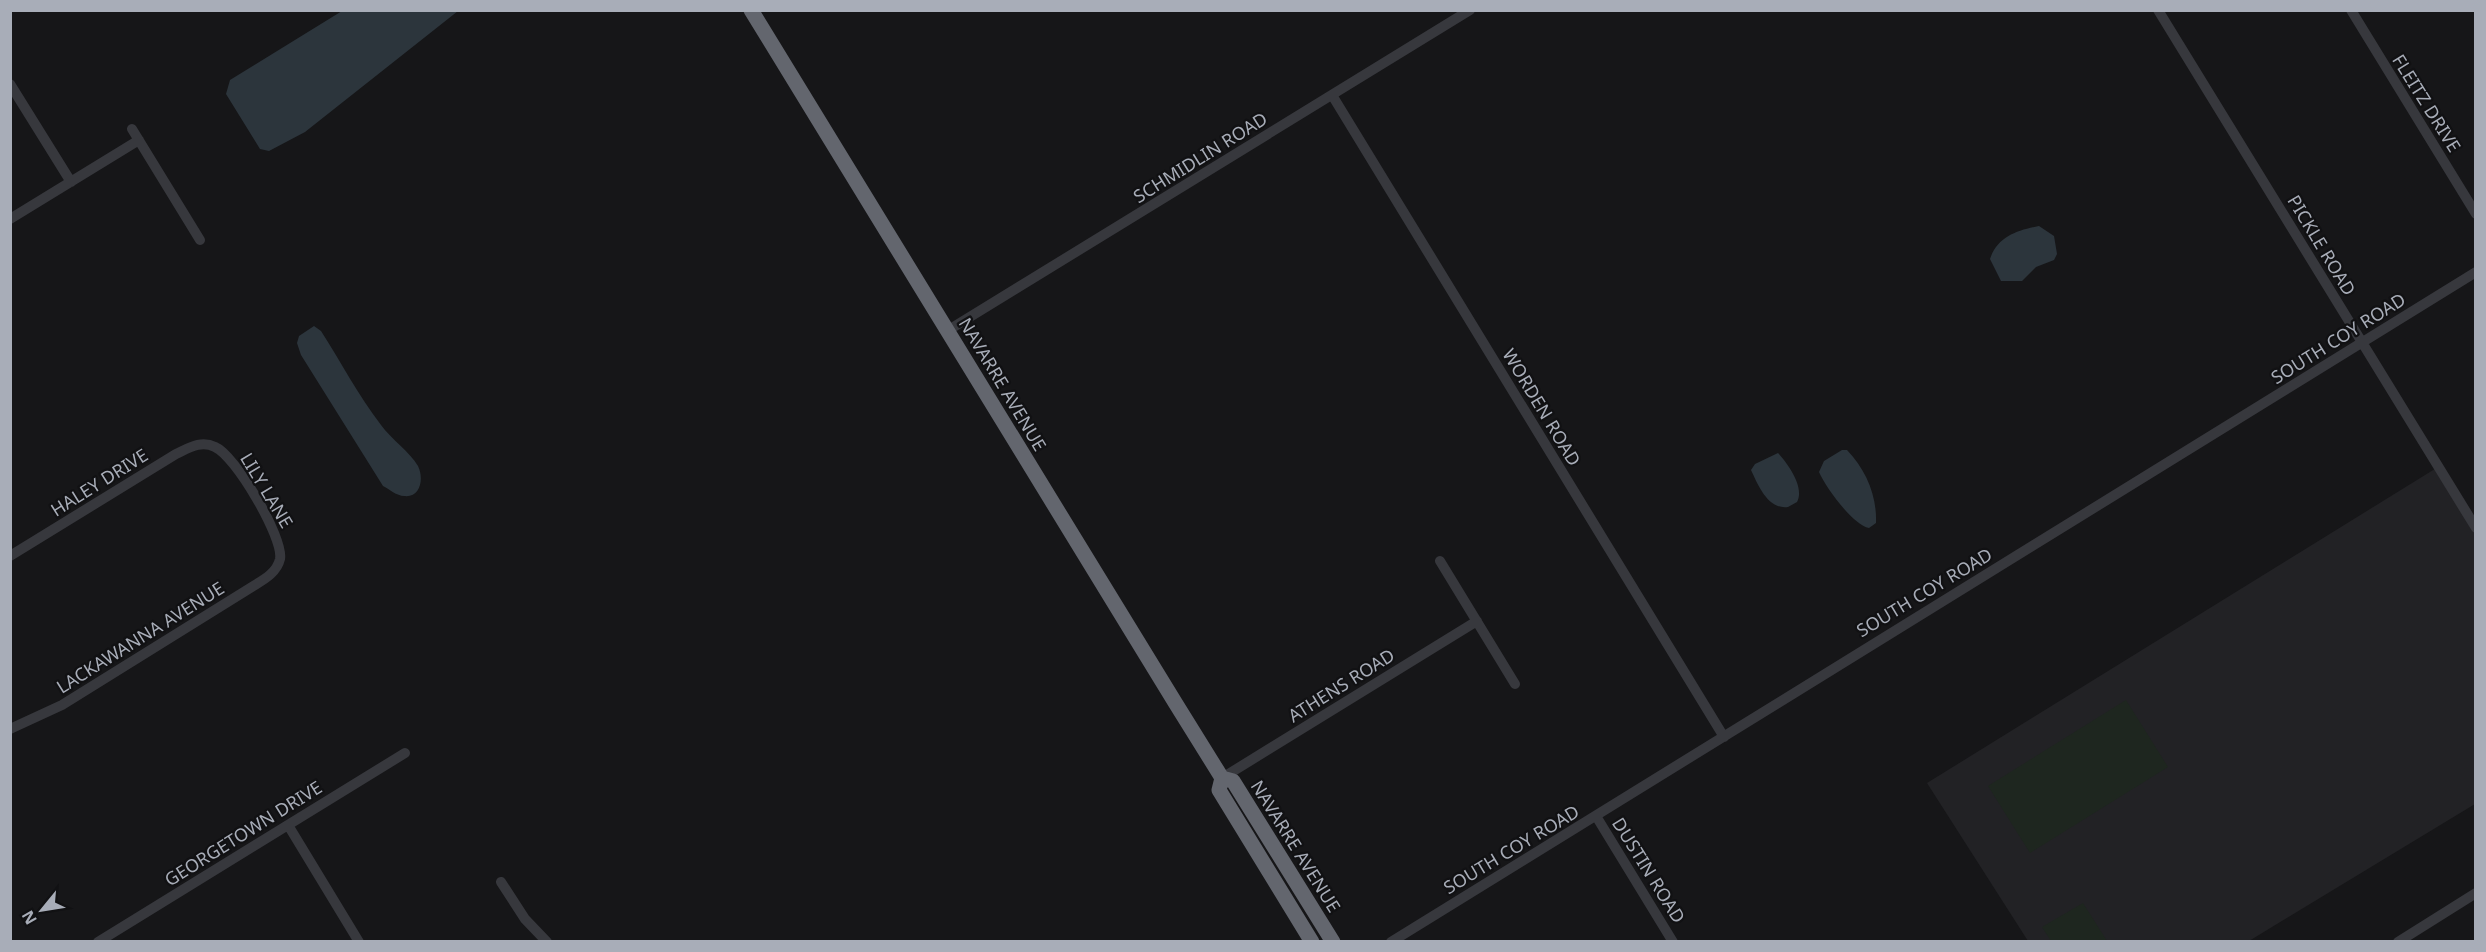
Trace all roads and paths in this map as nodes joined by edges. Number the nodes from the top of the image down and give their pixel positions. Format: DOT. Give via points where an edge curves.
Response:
graph roads {
  1 [pos="751,10"];
  2 [pos="1470,10"];
  3 [pos="2158,10"];
  4 [pos="2351,10"];
  5 [pos="10,84"];
  6 [pos="1332,95"];
  7 [pos="132,129"];
  8 [pos="139,140"];
  9 [pos="71,182"];
  10 [pos="2475,214"];
  11 [pos="10,219"];
  12 [pos="200,240"];
  13 [pos="2475,272"];
  14 [pos="947,331"];
  15 [pos="2361,342"];
  16 [pos="209,444"];
  17 [pos="2475,528"];
  18 [pos="10,556"];
  19 [pos="1440,561"];
  20 [pos="279,562"];
  21 [pos="1477,621"];
  22 [pos="1515,684"];
  23 [pos="10,729"];
  24 [pos="1724,737"];
  25 [pos="405,753"];
  26 [pos="1222,778"];
  27 [pos="1227,803"];
  28 [pos="1596,816"];
  29 [pos="288,825"];
  30 [pos="1264,831"];
  31 [pos="501,882"];
  32 [pos="2474,896"];
  33 [pos="98,942"];
  34 [pos="359,942"];
  35 [pos="546,942"];
  36 [pos="1312,942"];
  37 [pos="1333,942"];
  38 [pos="1391,942"];
  39 [pos="1673,942"];
  40 [pos="2398,942"];
  1 -- 14 [label="highway, NAVARRE AVENUE"];
  2 -- 6 [label="street, SCHMIDLIN ROAD"];
  3 -- 15 [label="street, PICKLE ROAD"];
  4 -- 10 [label="street, FLEITZ DRIVE"];
  5 -- 9 [label="street"];
  6 -- 14 [label="street, SCHMIDLIN ROAD"];
  6 -- 24 [label="street, WORDEN ROAD"];
  7 -- 8 [label="street"];
  8 -- 9 [label="street"];
  8 -- 12 [label="street"];
  9 -- 11 [label="street"];
  13 -- 15 [label="street, SOUTH COY ROAD"];
  14 -- 26 [label="highway, NAVARRE AVENUE"];
  15 -- 17 [label="street, PICKLE ROAD"];
  15 -- 24 [label="street, SOUTH COY ROAD"];
  16 -- 18 [label="street, HALEY DRIVE" via="176,454"];
  16 -- 20 [label="street, LILY LANE" via="231,460 271,525 279,545"];
  19 -- 21 [label="street"];
  20 -- 23 [label="street, LACKAWANNA AVENUE" via="267,577 238,596 62,705"];
  21 -- 22 [label="street"];
  21 -- 26 [label="street, ATHENS ROAD"];
  24 -- 28 [label="street, SOUTH COY ROAD"];
  25 -- 29 [label="street, GEORGETOWN DRIVE"];
  26 -- 27 [label="highway, NAVARRE AVENUE" via="1219,790"];
  26 -- 30 [label="highway, NAVARRE AVENUE" via="1233,781"];
  27 -- 30 [label="highway" via="1238,802 1248,819"];
  27 -- 36 [label="highway, NAVARRE AVENUE"];
  28 -- 38 [label="street, SOUTH COY ROAD"];
  28 -- 39 [label="street, DUSTIN ROAD"];
  29 -- 33 [label="street, GEORGETOWN DRIVE"];
  29 -- 34 [label="street"];
  30 -- 37 [label="highway, NAVARRE AVENUE"];
  31 -- 35 [label="street"];
  32 -- 40 [label="street"];
}
